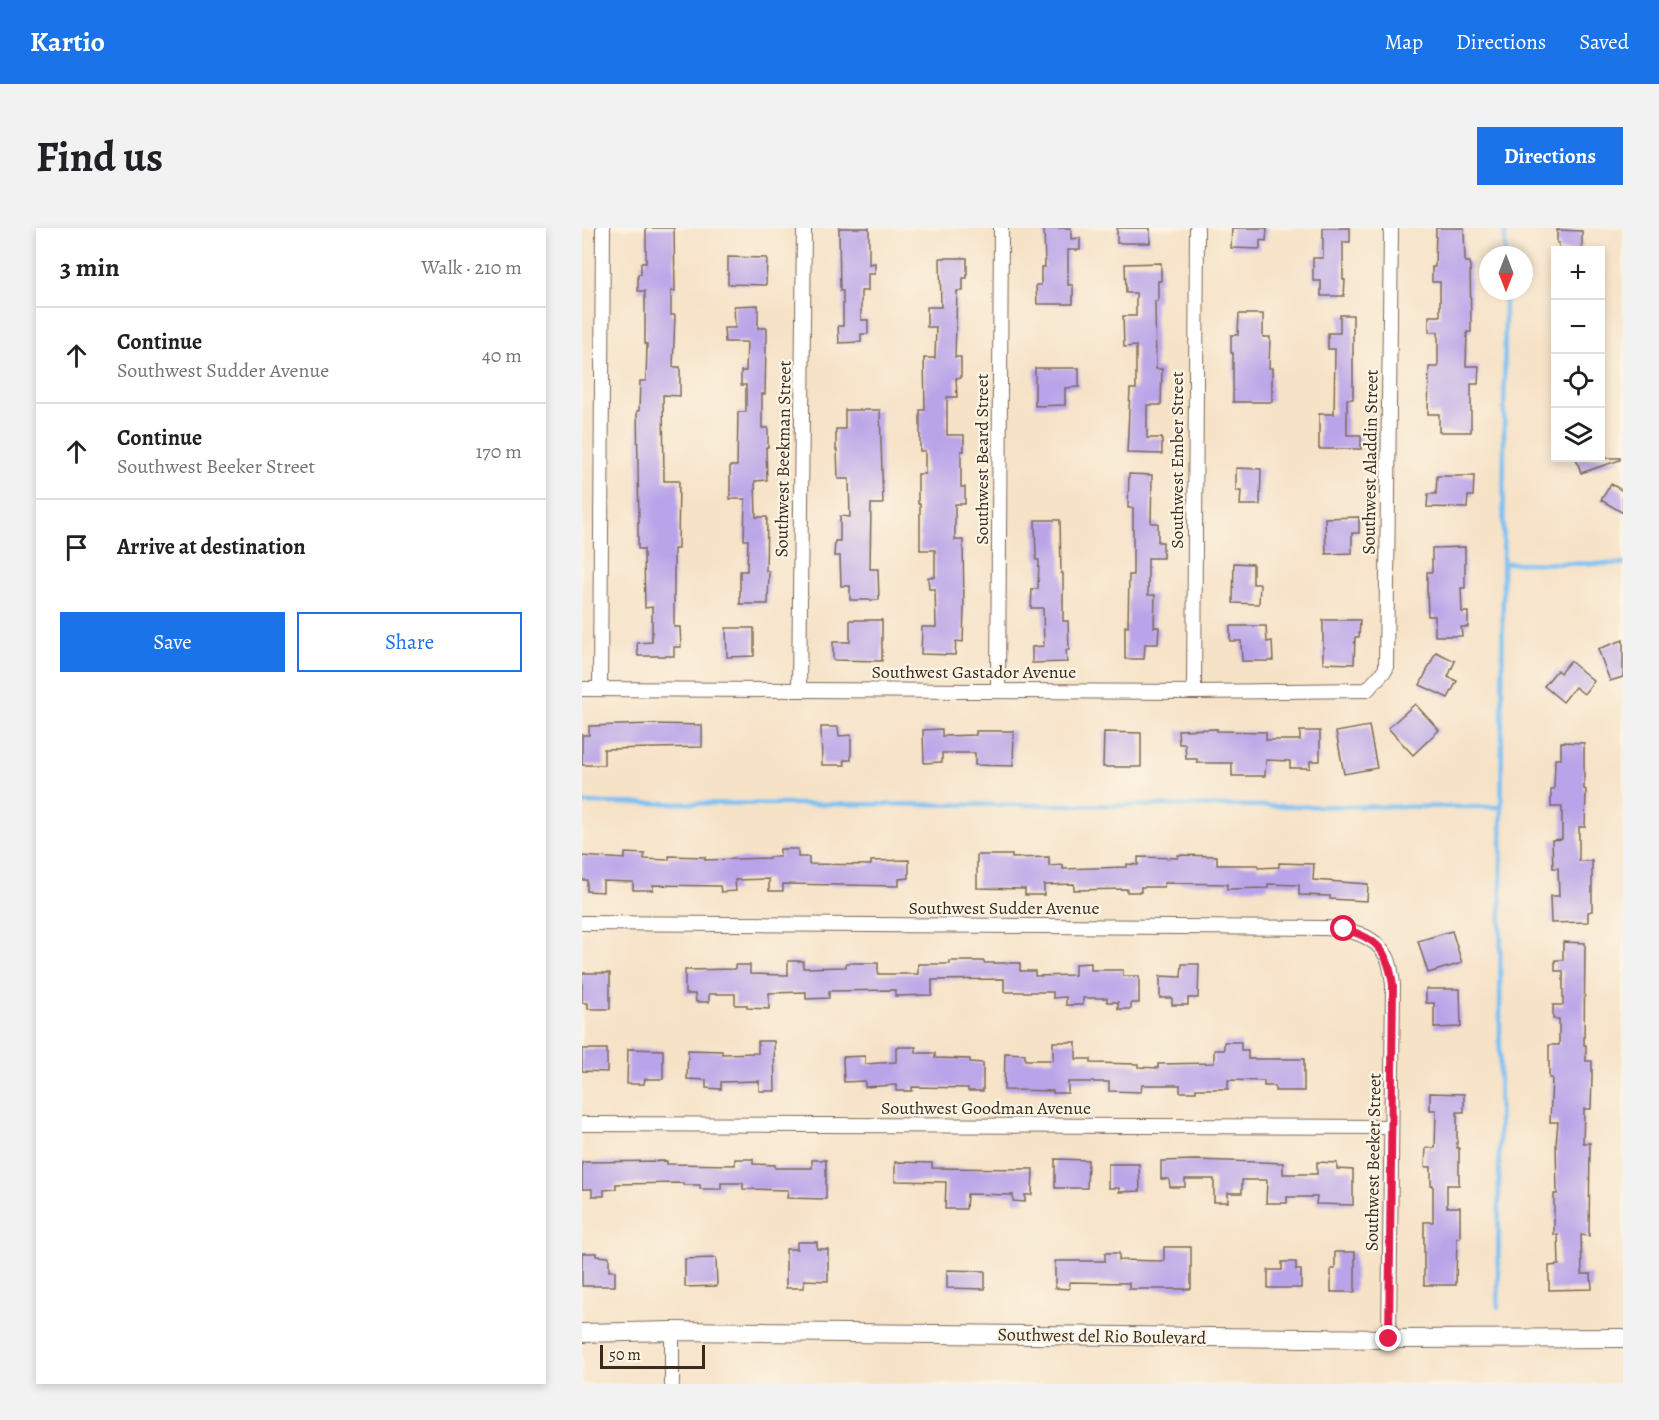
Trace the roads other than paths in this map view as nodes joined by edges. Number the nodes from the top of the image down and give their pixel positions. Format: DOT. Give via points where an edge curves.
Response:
graph roads {
  1 [pos="603,228"];
  2 [pos="804,228"];
  3 [pos="1001,228"];
  4 [pos="1197,228"];
  5 [pos="1391,228"];
  6 [pos="582,688"];
  7 [pos="600,688"];
  8 [pos="799,690"];
  9 [pos="998,690"];
  10 [pos="1367,690"];
  11 [pos="1194,692"];
  12 [pos="582,923"];
  13 [pos="1393,985"];
  14 [pos="582,1124"];
  15 [pos="1390,1127"];
  16 [pos="672,1331"];
  17 [pos="582,1332"];
  18 [pos="1623,1338"];
  19 [pos="1389,1339"];
  20 [pos="672,1384"];
  1 -- 7 [label="street"];
  2 -- 8 [label="street, Southwest Beekman Street"];
  3 -- 9 [label="street, Southwest Beard Street"];
  4 -- 11 [label="street, Southwest Ember Street"];
  5 -- 10 [label="street, Southwest Aladdin Street" via="1386,669"];
  6 -- 7 [label="street, Southwest Gastador Avenue"];
  7 -- 8 [label="street, Southwest Gastador Avenue"];
  8 -- 9 [label="street, Southwest Gastador Avenue"];
  9 -- 11 [label="street, Southwest Gastador Avenue"];
  10 -- 11 [label="street, Southwest Gastador Avenue"];
  12 -- 13 [label="street, Southwest Sudder Avenue" via="1344,929 1357,932 1378,946 1387,958"];
  13 -- 15 [label="street, Southwest Beeker Street"];
  14 -- 15 [label="street, Southwest Goodman Avenue"];
  15 -- 19 [label="street, Southwest Beeker Street"];
  16 -- 17 [label="street, Southwest del Rio Boulevard"];
  16 -- 19 [label="street, Southwest del Rio Boulevard"];
  16 -- 20 [label="street"];
  18 -- 19 [label="street, Southwest del Rio Boulevard"];
}
